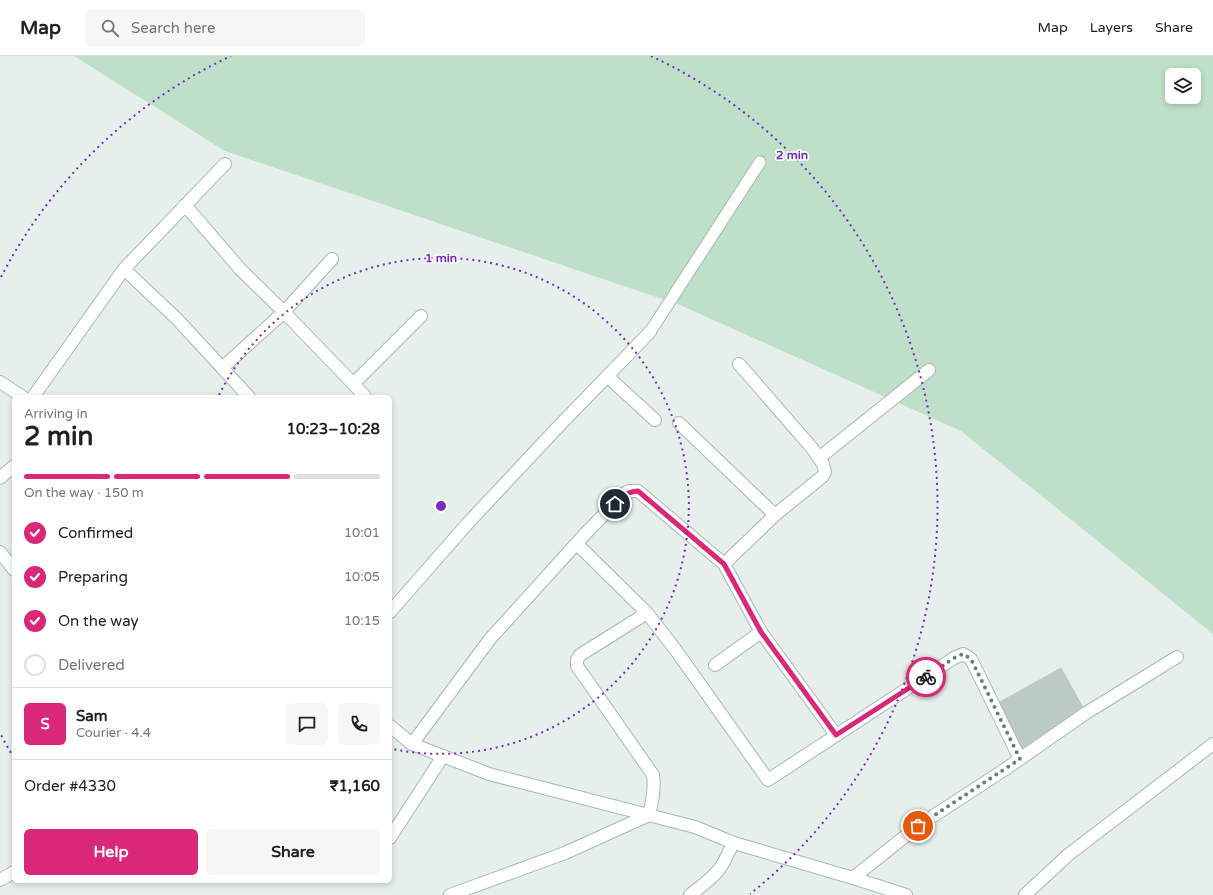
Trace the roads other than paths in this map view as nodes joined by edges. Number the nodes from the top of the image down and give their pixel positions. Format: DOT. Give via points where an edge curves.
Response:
graph roads {
  1 [pos="760,162"];
  2 [pos="225,164"];
  3 [pos="185,205"];
  4 [pos="332,259"];
  5 [pos="124,269"];
  6 [pos="284,312"];
  7 [pos="422,316"];
  8 [pos="650,332"];
  9 [pos="739,364"];
  10 [pos="222,368"];
  11 [pos="929,370"];
  12 [pos="607,376"];
  13 [pos="0,382"];
  14 [pos="354,383"];
  15 [pos="20,395"];
  16 [pos="34,395"];
  17 [pos="247,395"];
  18 [pos="364,395"];
  19 [pos="656,420"];
  20 [pos="679,423"];
  21 [pos="819,458"];
  22 [pos="12,468"];
  23 [pos="0,478"];
  24 [pos="775,514"];
  25 [pos="577,544"];
  26 [pos="0,552"];
  27 [pos="724,564"];
  28 [pos="12,567"];
  29 [pos="392,610"];
  30 [pos="647,613"];
  31 [pos="761,632"];
  32 [pos="1177,657"];
  33 [pos="715,664"];
  34 [pos="392,728"];
  35 [pos="836,735"];
  36 [pos="412,744"];
  37 [pos="1213,744"];
  38 [pos="444,756"];
  39 [pos="1020,759"];
  40 [pos="649,815"];
  41 [pos="392,835"];
  42 [pos="734,843"];
  43 [pos="12,873"];
  44 [pos="853,878"];
  45 [pos="0,880"];
  46 [pos="466,892"];
  47 [pos="450,895"];
  48 [pos="690,895"];
  49 [pos="906,895"];
  50 [pos="1025,895"];
  1 -- 8 [label="lane"];
  2 -- 3 [label="street"];
  3 -- 5 [label="street"];
  3 -- 6 [label="street" via="242,270"];
  4 -- 6 [label="street"];
  5 -- 10 [label="street" via="177,319"];
  5 -- 16 [label="street"];
  6 -- 10 [label="street"];
  6 -- 14 [label="street"];
  7 -- 14 [label="street"];
  8 -- 12 [label="street"];
  9 -- 21 [label="street"];
  10 -- 17 [label="street"];
  11 -- 21 [label="street"];
  12 -- 19 [label="street"];
  12 -- 29 [label="street" via="474,517"];
  13 -- 15 [label="street"];
  14 -- 18 [label="street"];
  20 -- 24 [label="street"];
  21 -- 24 [label="street" via="825,472 823,476"];
  22 -- 23 [label="street"];
  24 -- 27 [label="street"];
  25 -- 27 [label="street" via="624,494 638,491"];
  25 -- 30 [label="street"];
  25 -- 36 [label="street" via="490,640"];
  26 -- 28 [label="street"];
  27 -- 31 [label="street"];
  30 -- 35 [label="street" via="768,780"];
  30 -- 40 [label="street" via="580,655 577,666 653,776 654,794"];
  31 -- 33 [label="street"];
  31 -- 35 [label="street"];
  32 -- 39 [label="street" via="1086,713"];
  34 -- 36 [label="street"];
  35 -- 39 [label="street" via="963,654 971,659"];
  36 -- 38 [label="street"];
  37 -- 50 [label="street" via="1068,855"];
  38 -- 40 [label="street" via="489,774"];
  38 -- 41 [label="street"];
  39 -- 44 [label="street" via="918,826"];
  40 -- 42 [label="street" via="695,827"];
  40 -- 46 [label="street" via="565,853"];
  42 -- 44 [label="street"];
  42 -- 48 [label="street" via="727,852 722,866"];
  43 -- 45 [label="street"];
  44 -- 49 [label="street"];
  46 -- 47 [label="street"];
}
